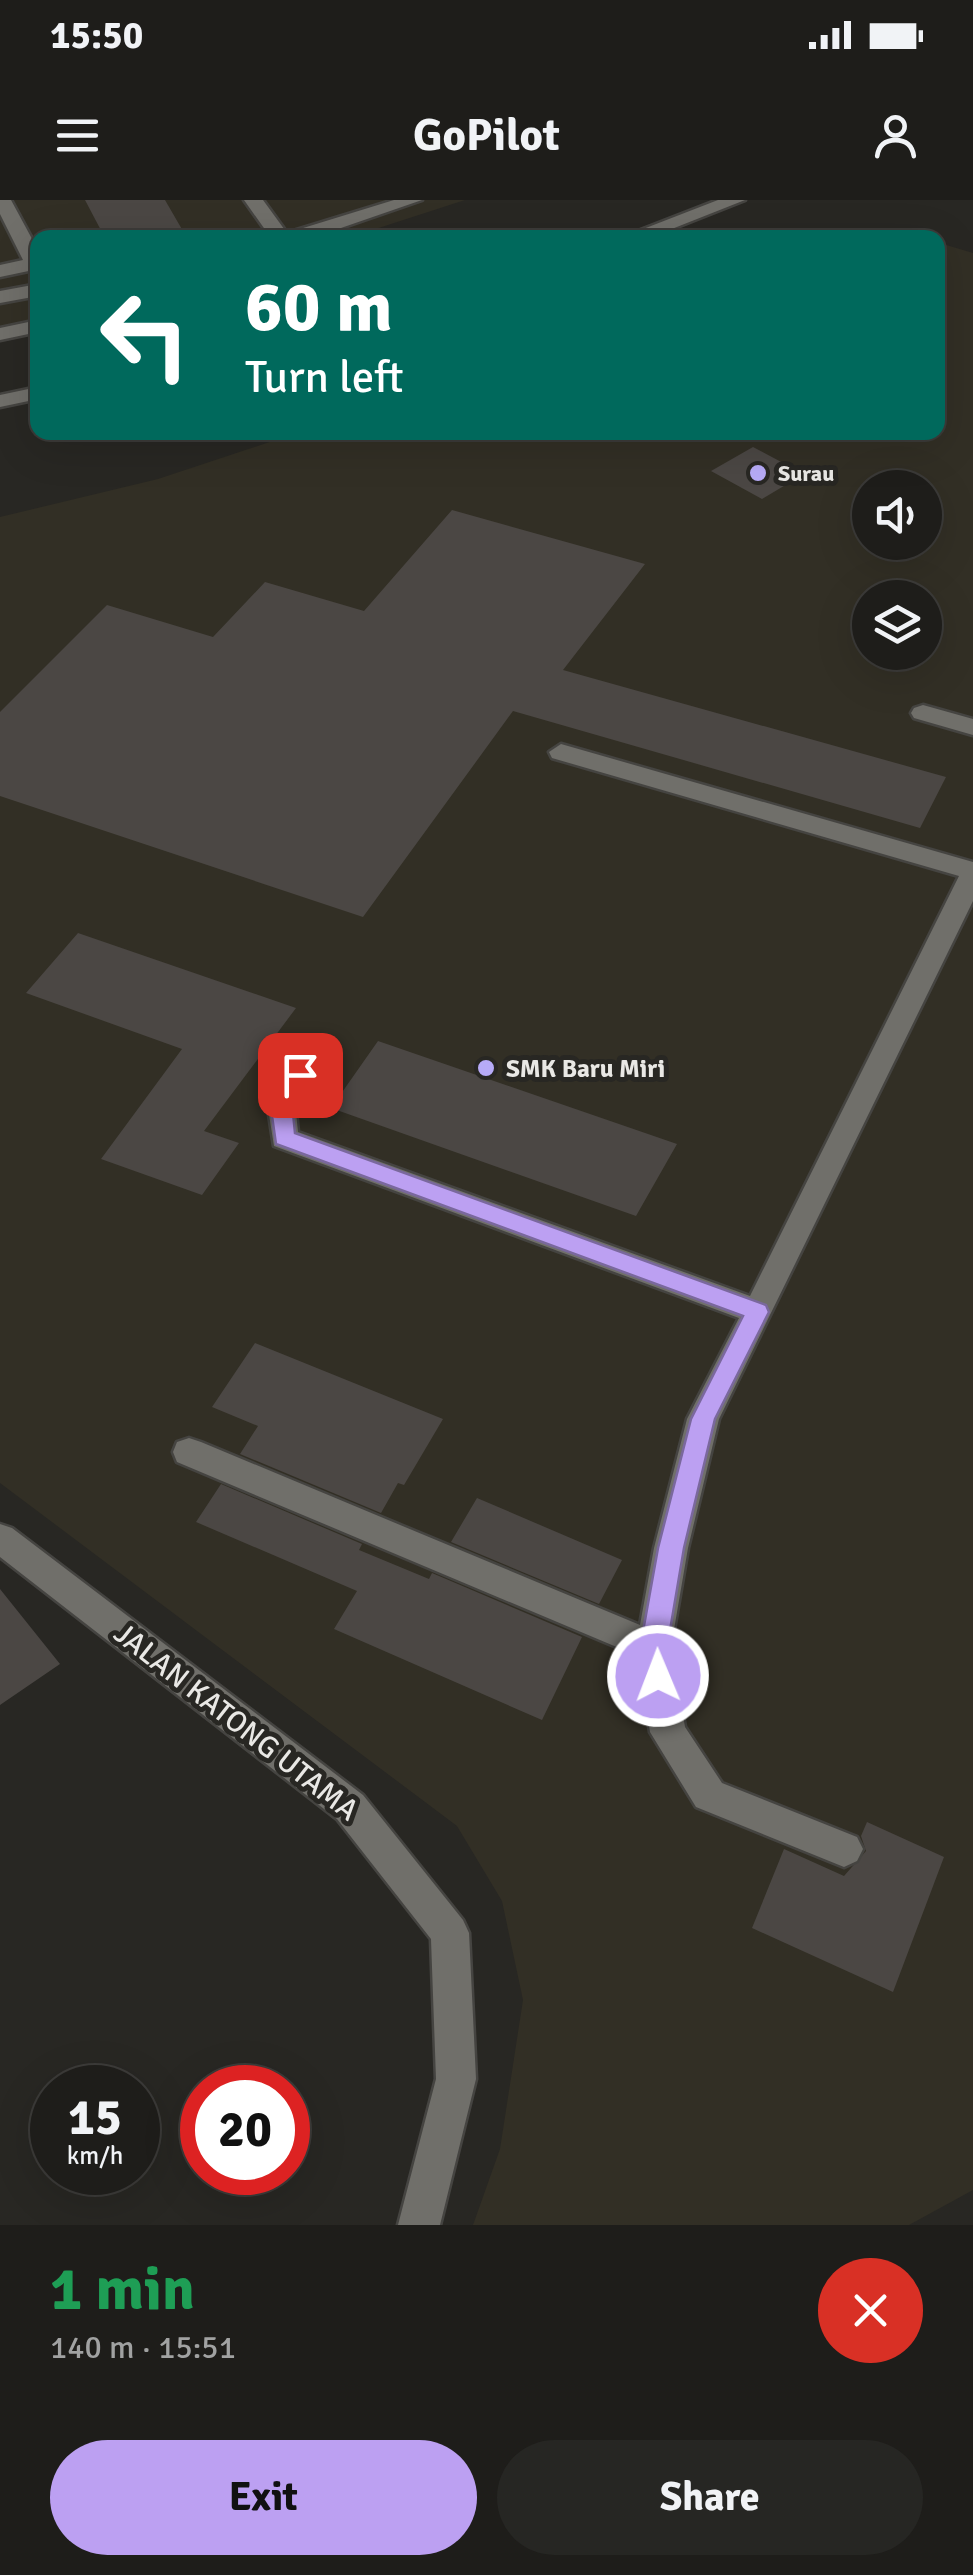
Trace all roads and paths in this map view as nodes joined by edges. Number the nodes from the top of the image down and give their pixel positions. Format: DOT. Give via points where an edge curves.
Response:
graph roads {
  1 [pos="2,200"];
  2 [pos="253,200"];
  3 [pos="413,200"];
  4 [pos="736,200"];
  5 [pos="276,230"];
  6 [pos="317,230"];
  7 [pos="652,230"];
  8 [pos="30,256"];
  9 [pos="30,265"];
  10 [pos="0,271"];
  11 [pos="30,291"];
  12 [pos="0,297"];
  13 [pos="30,328"];
  14 [pos="0,334"];
  15 [pos="30,395"];
  16 [pos="0,401"];
  17 [pos="923,713"];
  18 [pos="973,727"];
  19 [pos="562,752"];
  20 [pos="973,873"];
  21 [pos="319,1048"];
  22 [pos="758,1312"];
  23 [pos="189,1452"];
  24 [pos="0,1538"];
  25 [pos="654,1648"];
  26 [pos="844,1849"];
  27 [pos="418,2225"];
  1 -- 8 [label="street"];
  2 -- 5 [label="street"];
  3 -- 6 [label="street"];
  4 -- 7 [label="street"];
  9 -- 10 [label="street"];
  11 -- 12 [label="street"];
  13 -- 14 [label="street"];
  15 -- 16 [label="street"];
  17 -- 18 [label="street"];
  19 -- 20 [label="street"];
  20 -- 22 [label="street"];
  21 -- 22 [label="street" via="281,1102 284,1138"];
  22 -- 25 [label="street" via="703,1419"];
  23 -- 25 [label="street"];
  24 -- 27 [label="street, JALAN KATONG UTAMA" via="350,1807 450,1933 456,2079"];
  25 -- 26 [label="street" via="668,1732 710,1795"];
}
